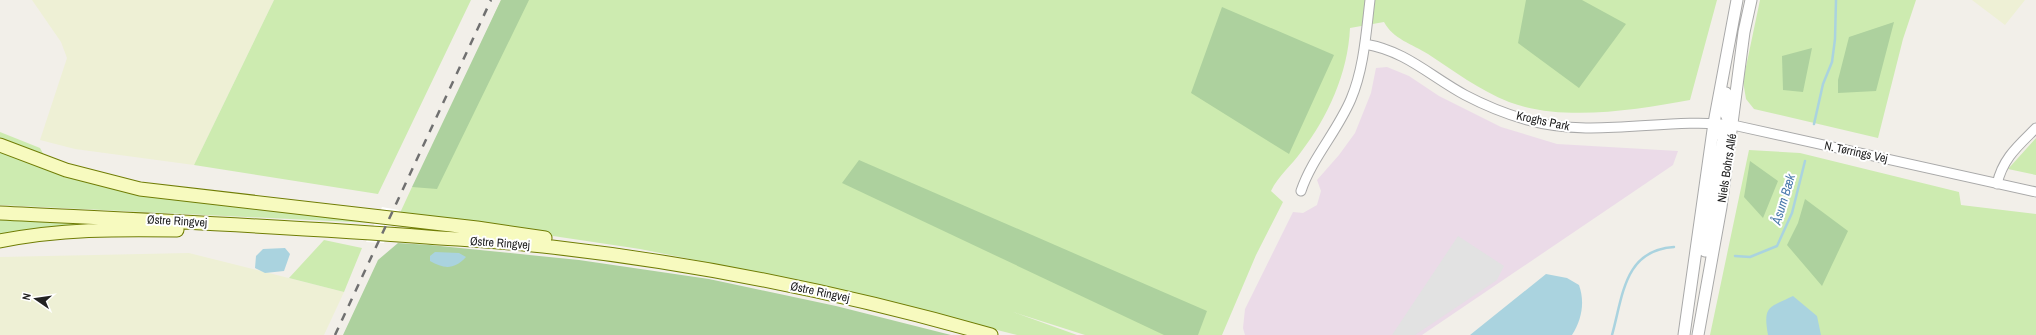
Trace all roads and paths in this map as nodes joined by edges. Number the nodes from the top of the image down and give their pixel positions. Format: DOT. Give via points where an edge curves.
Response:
graph roads {
  1 [pos="1370,0"];
  2 [pos="1736,0"];
  3 [pos="1742,0"];
  4 [pos="1751,0"];
  5 [pos="1365,44"];
  6 [pos="1714,123"];
  7 [pos="1733,125"];
  8 [pos="2036,128"];
  9 [pos="0,145"];
  10 [pos="1997,184"];
  11 [pos="1301,191"];
  12 [pos="2036,192"];
  13 [pos="0,213"];
  14 [pos="294,227"];
  15 [pos="0,241"];
  16 [pos="635,258"];
  17 [pos="991,335"];
  18 [pos="1684,335"];
  19 [pos="1693,335"];
  20 [pos="1698,335"];
  1 -- 5 [label="street"];
  2 -- 6 [label="street, Niels Bohrs Allé"];
  3 -- 7 [label="street" via="1724,106 1726,118"];
  4 -- 7 [label="street, Niels Bohrs Allé" via="1744,32"];
  5 -- 6 [label="street, Kroghs Park" via="1388,49 1489,107 1527,120 1570,128"];
  5 -- 11 [label="street" via="1351,99 1326,146 1307,174"];
  6 -- 7 [label="street, N. Tørrings Vej"];
  6 -- 18 [label="street, Niels Bohrs Allé"];
  6 -- 19 [label="street" via="1720,127 1723,139"];
  7 -- 10 [label="street, N. Tørrings Vej"];
  7 -- 20 [label="street, Niels Bohrs Allé"];
  8 -- 10 [label="street" via="2008,156"];
  9 -- 16 [label="main road" via="66,170 140,189 477,228 562,241"];
  10 -- 12 [label="street, N. Tørrings Vej"];
  13 -- 14 [label="main road, Østre Ringvej"];
  14 -- 15 [label="main road" via="64,231"];
  14 -- 16 [label="main road, Østre Ringvej" via="551,247"];
  16 -- 17 [label="main road, Østre Ringvej" via="828,293"];
}
